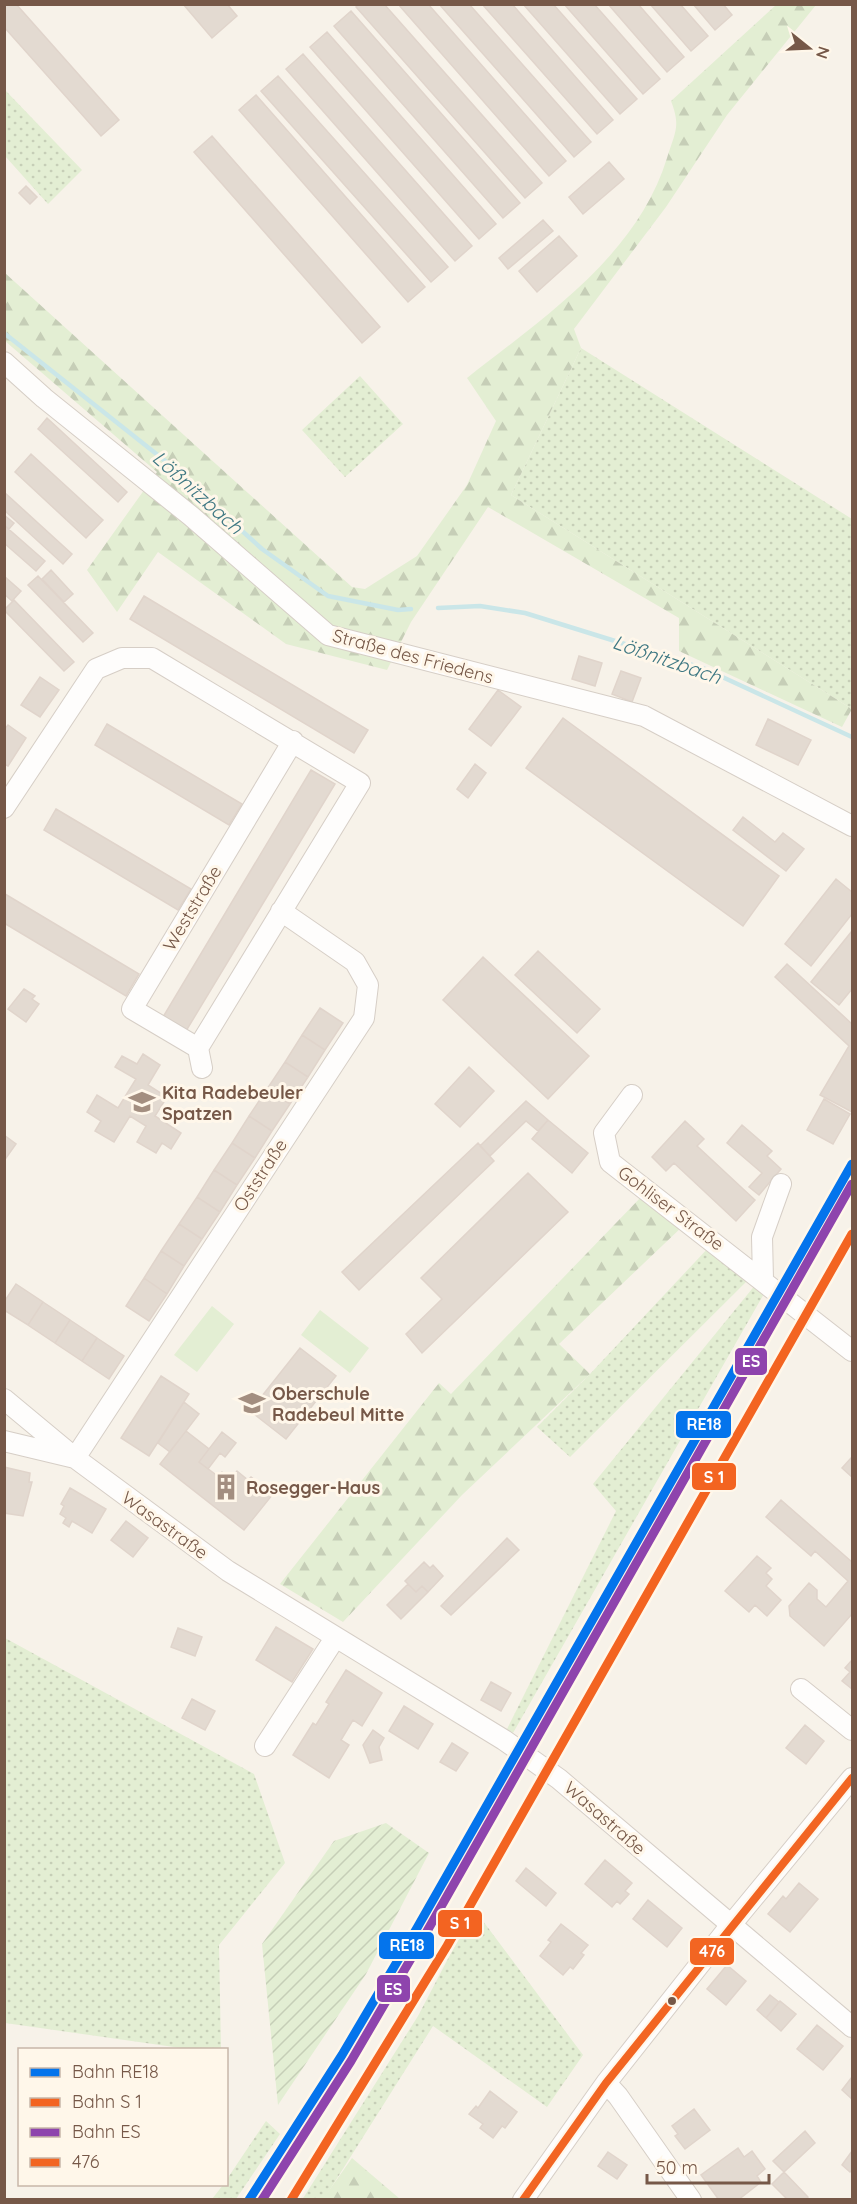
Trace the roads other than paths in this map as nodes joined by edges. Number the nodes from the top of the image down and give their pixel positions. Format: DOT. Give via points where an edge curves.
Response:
graph roads {
  1 [pos="4,362"];
  2 [pos="293,741"];
  3 [pos="4,808"];
  4 [pos="852,826"];
  5 [pos="281,911"];
  6 [pos="198,1048"];
  7 [pos="202,1068"];
  8 [pos="632,1095"];
  9 [pos="781,1184"];
  10 [pos="763,1279"];
  11 [pos="852,1351"];
  12 [pos="4,1399"];
  13 [pos="4,1442"];
  14 [pos="75,1458"];
  15 [pos="335,1638"];
  16 [pos="801,1689"];
  17 [pos="852,1730"];
  18 [pos="265,1746"];
  19 [pos="852,1778"];
  20 [pos="730,1926"];
  21 [pos="852,2027"];
  22 [pos="606,2083"];
  23 [pos="523,2199"];
  24 [pos="691,2199"];
  1 -- 4 [label="street, Straße des Friedens" via="328,635 644,716"];
  2 -- 3 [label="street" via="152,658 122,658 96,669"];
  2 -- 5 [label="street" via="360,783"];
  2 -- 6 [label="street, Weststraße" via="132,1009"];
  5 -- 6 [label="street"];
  5 -- 14 [label="street, Oststraße" via="356,962 368,985 364,1018"];
  6 -- 7 [label="street"];
  8 -- 10 [label="street, Gohliser Straße" via="604,1133 610,1162"];
  9 -- 10 [label="street" via="762,1237"];
  10 -- 11 [label="street, Gohliser Straße"];
  12 -- 14 [label="street, Wasastraße"];
  13 -- 14 [label="street"];
  14 -- 15 [label="street, Wasastraße" via="228,1571"];
  15 -- 18 [label="street"];
  15 -- 20 [label="street, Wasastraße" via="504,1740 559,1779"];
  16 -- 17 [label="street"];
  19 -- 20 [label="street"];
  20 -- 21 [label="street, Wasastraße"];
  20 -- 22 [label="street"];
  22 -- 23 [label="street"];
  22 -- 24 [label="street"];
}
